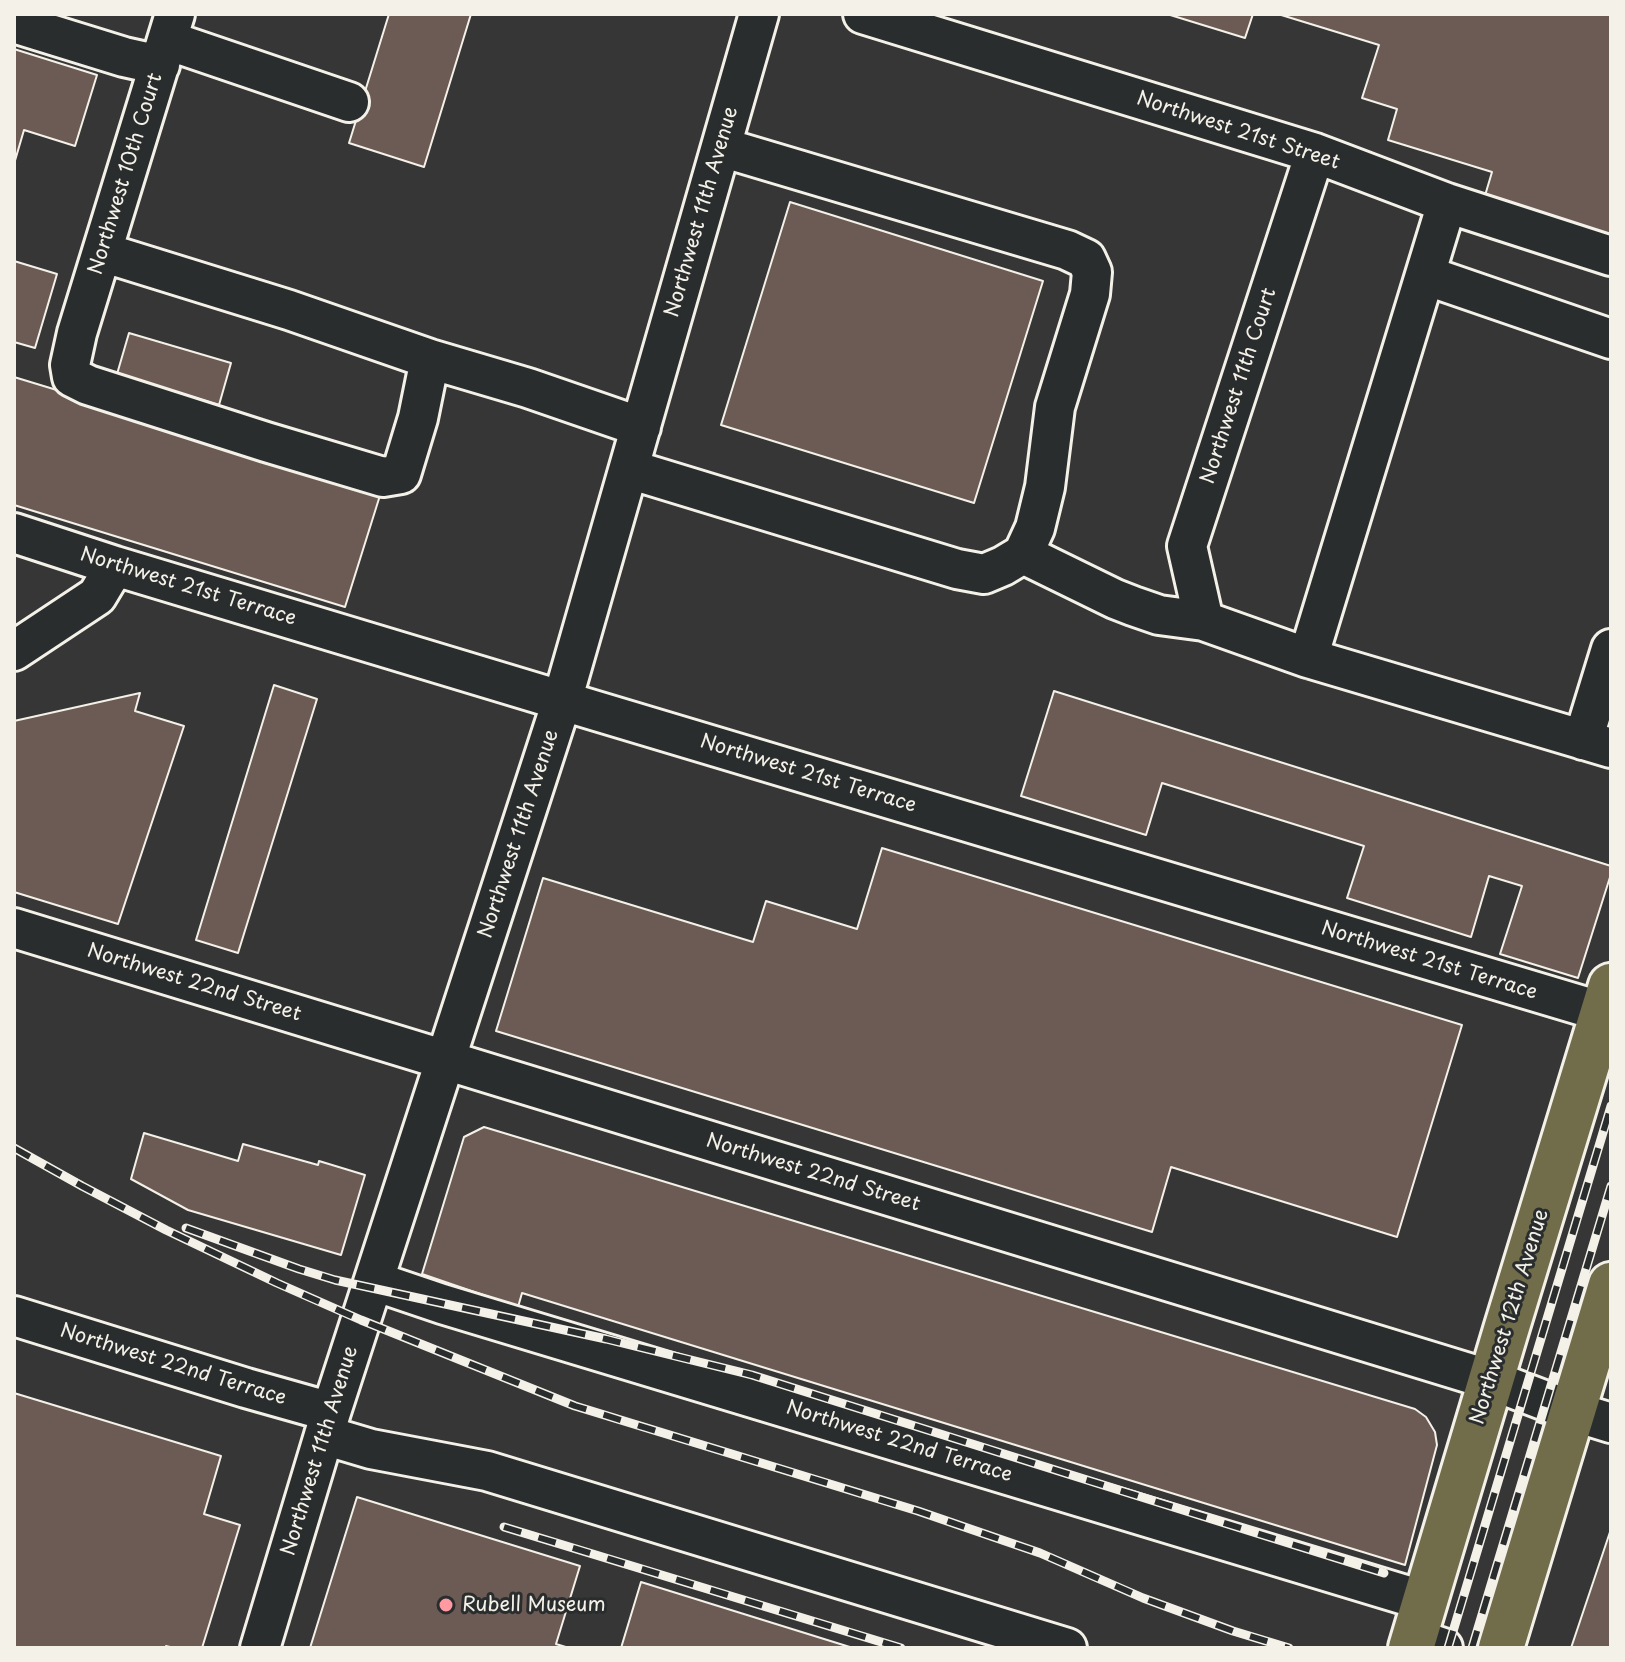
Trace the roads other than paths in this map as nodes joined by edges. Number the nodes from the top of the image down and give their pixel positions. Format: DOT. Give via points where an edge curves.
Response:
graph roads {
  1 [pos="759,14"];
  2 [pos="863,14"];
  3 [pos="14,23"];
  4 [pos="60,25"];
  5 [pos="167,40"];
  6 [pos="349,102"];
  7 [pos="721,147"];
  8 [pos="1315,153"];
  9 [pos="1447,203"];
  10 [pos="102,252"];
  11 [pos="1611,256"];
  12 [pos="1425,275"];
  13 [pos="1611,339"];
  14 [pos="430,359"];
  15 [pos="641,427"];
  16 [pos="629,469"];
  17 [pos="14,533"];
  18 [pos="1023,554"];
  19 [pos="115,566"];
  20 [pos="1204,621"];
  21 [pos="1611,649"];
  22 [pos="14,651"];
  23 [pos="1308,658"];
  24 [pos="562,701"];
  25 [pos="1597,744"];
  26 [pos="14,928"];
  27 [pos="1607,999"];
  28 [pos="445,1060"];
  29 [pos="374,1281"];
  30 [pos="1611,1285"];
  31 [pos="14,1316"];
  32 [pos="1491,1380"];
  33 [pos="1592,1417"];
  34 [pos="328,1424"];
  35 [pos="1423,1634"];
  36 [pos="260,1648"];
  37 [pos="1067,1648"];
  38 [pos="1501,1648"];
  1 -- 7 [label="street, Northwest 11th Avenue"];
  2 -- 8 [label="street, Northwest 21st Street"];
  3 -- 4 [label="street"];
  4 -- 5 [label="street" via="124,57"];
  5 -- 6 [label="street"];
  5 -- 10 [label="street, Northwest 10th Court"];
  7 -- 15 [label="street, Northwest 11th Avenue"];
  7 -- 18 [label="street" via="1086,259 1092,272 1090,294 1055,407 1045,487"];
  8 -- 9 [label="street, Northwest 21st Street"];
  8 -- 20 [label="street, Northwest 11th Court" via="1187,546"];
  9 -- 11 [label="street, Northwest 21st Street"];
  9 -- 12 [label="street"];
  10 -- 14 [label="street"];
  10 -- 14 [label="street, Northwest 10th Court" via="77,333 72,377 266,442 383,477 401,474"];
  12 -- 13 [label="street"];
  12 -- 23 [label="street"];
  14 -- 15 [label="street"];
  15 -- 16 [label="street, Northwest 11th Avenue"];
  16 -- 18 [label="street" via="957,569 984,574"];
  16 -- 24 [label="street, Northwest 11th Avenue"];
  17 -- 19 [label="street, Northwest 21st Terrace"];
  18 -- 20 [label="street" via="1159,615"];
  19 -- 22 [label="street" via="97,596"];
  19 -- 24 [label="street, Northwest 21st Terrace"];
  20 -- 23 [label="street"];
  21 -- 25 [label="street"];
  23 -- 25 [label="street"];
  24 -- 27 [label="street, Northwest 21st Terrace"];
  24 -- 28 [label="street, Northwest 11th Avenue"];
  26 -- 28 [label="street, Northwest 22nd Street"];
  27 -- 32 [label="main road, Northwest 12th Avenue"];
  28 -- 29 [label="street, Northwest 11th Avenue"];
  28 -- 32 [label="street, Northwest 22nd Street"];
  29 -- 34 [label="street, Northwest 11th Avenue"];
  29 -- 35 [label="street, Northwest 22nd Terrace"];
  30 -- 33 [label="main road"];
  31 -- 34 [label="street, Northwest 22nd Terrace" via="246,1388"];
  32 -- 33 [label="street, Northwest 22nd Street"];
  32 -- 35 [label="main road, Northwest 12th Avenue"];
  33 -- 38 [label="main road"];
  34 -- 36 [label="street, Northwest 11th Avenue"];
  34 -- 37 [label="street, Northwest 22nd Terrace" via="371,1449 487,1471"];
}
